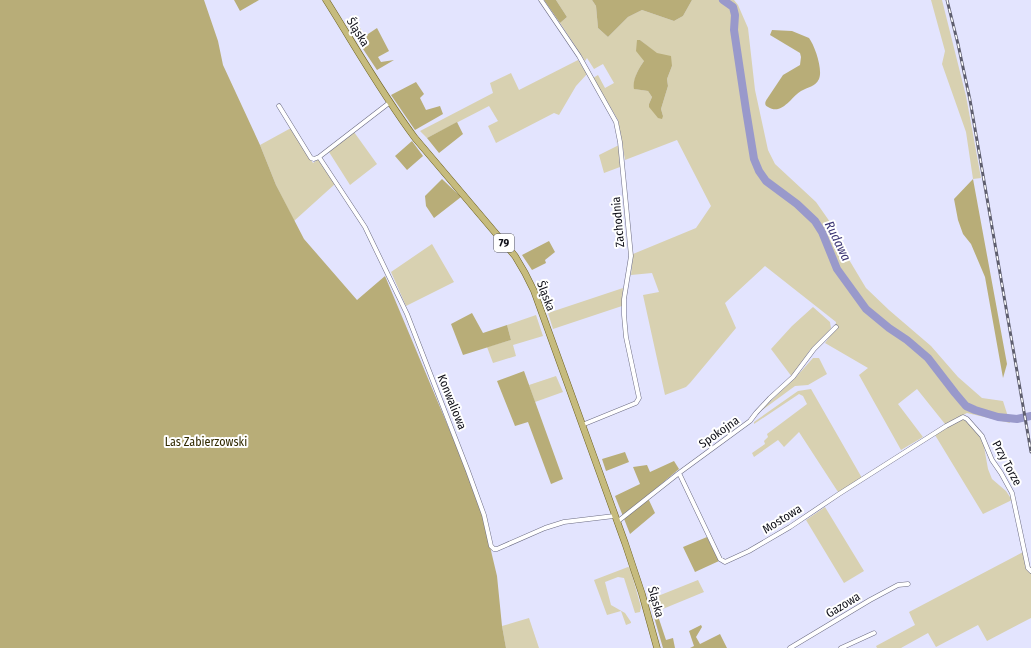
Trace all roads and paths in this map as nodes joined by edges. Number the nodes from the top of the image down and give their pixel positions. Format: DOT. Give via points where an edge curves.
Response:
graph roads {
  1 [pos="326,0"];
  2 [pos="540,0"];
  3 [pos="389,103"];
  4 [pos="279,106"];
  5 [pos="319,157"];
  6 [pos="836,327"];
  7 [pos="963,417"];
  8 [pos="582,425"];
  9 [pos="678,473"];
  10 [pos="614,516"];
  11 [pos="617,522"];
  12 [pos="1031,571"];
  13 [pos="908,584"];
  14 [pos="874,633"];
  15 [pos="657,648"];
  16 [pos="790,648"];
  17 [pos="841,648"];
  1 -- 3 [label="main road, Śląska / 79"];
  2 -- 8 [label="street, Zachodnia" via="579,56 616,122 627,208 631,256 624,315 639,398 636,403"];
  3 -- 5 [label="street"];
  3 -- 8 [label="main road, Śląska / 79" via="414,138 515,256 526,273"];
  4 -- 5 [label="street, Konwaliowa" via="311,158"];
  5 -- 10 [label="street, Konwaliowa" via="364,227 407,314 471,478 484,515 491,546 494,549 503,547 564,522"];
  6 -- 9 [label="street, Spokojna" via="814,349 793,377 750,421"];
  7 -- 9 [label="street, Mostowa" via="932,434 749,551 725,562 720,559"];
  7 -- 12 [label="street, Przy Torze" via="982,436 992,460 1012,493 1028,568"];
  8 -- 10 [label="main road, Śląska / 79"];
  9 -- 11 [label="street, Spokojna"];
  10 -- 11 [label="main road, Śląska / 79"];
  11 -- 15 [label="main road, Śląska / 79"];
  13 -- 16 [label="street, Gazowa" via="898,585 870,600"];
  14 -- 17 [label="street"];
}
